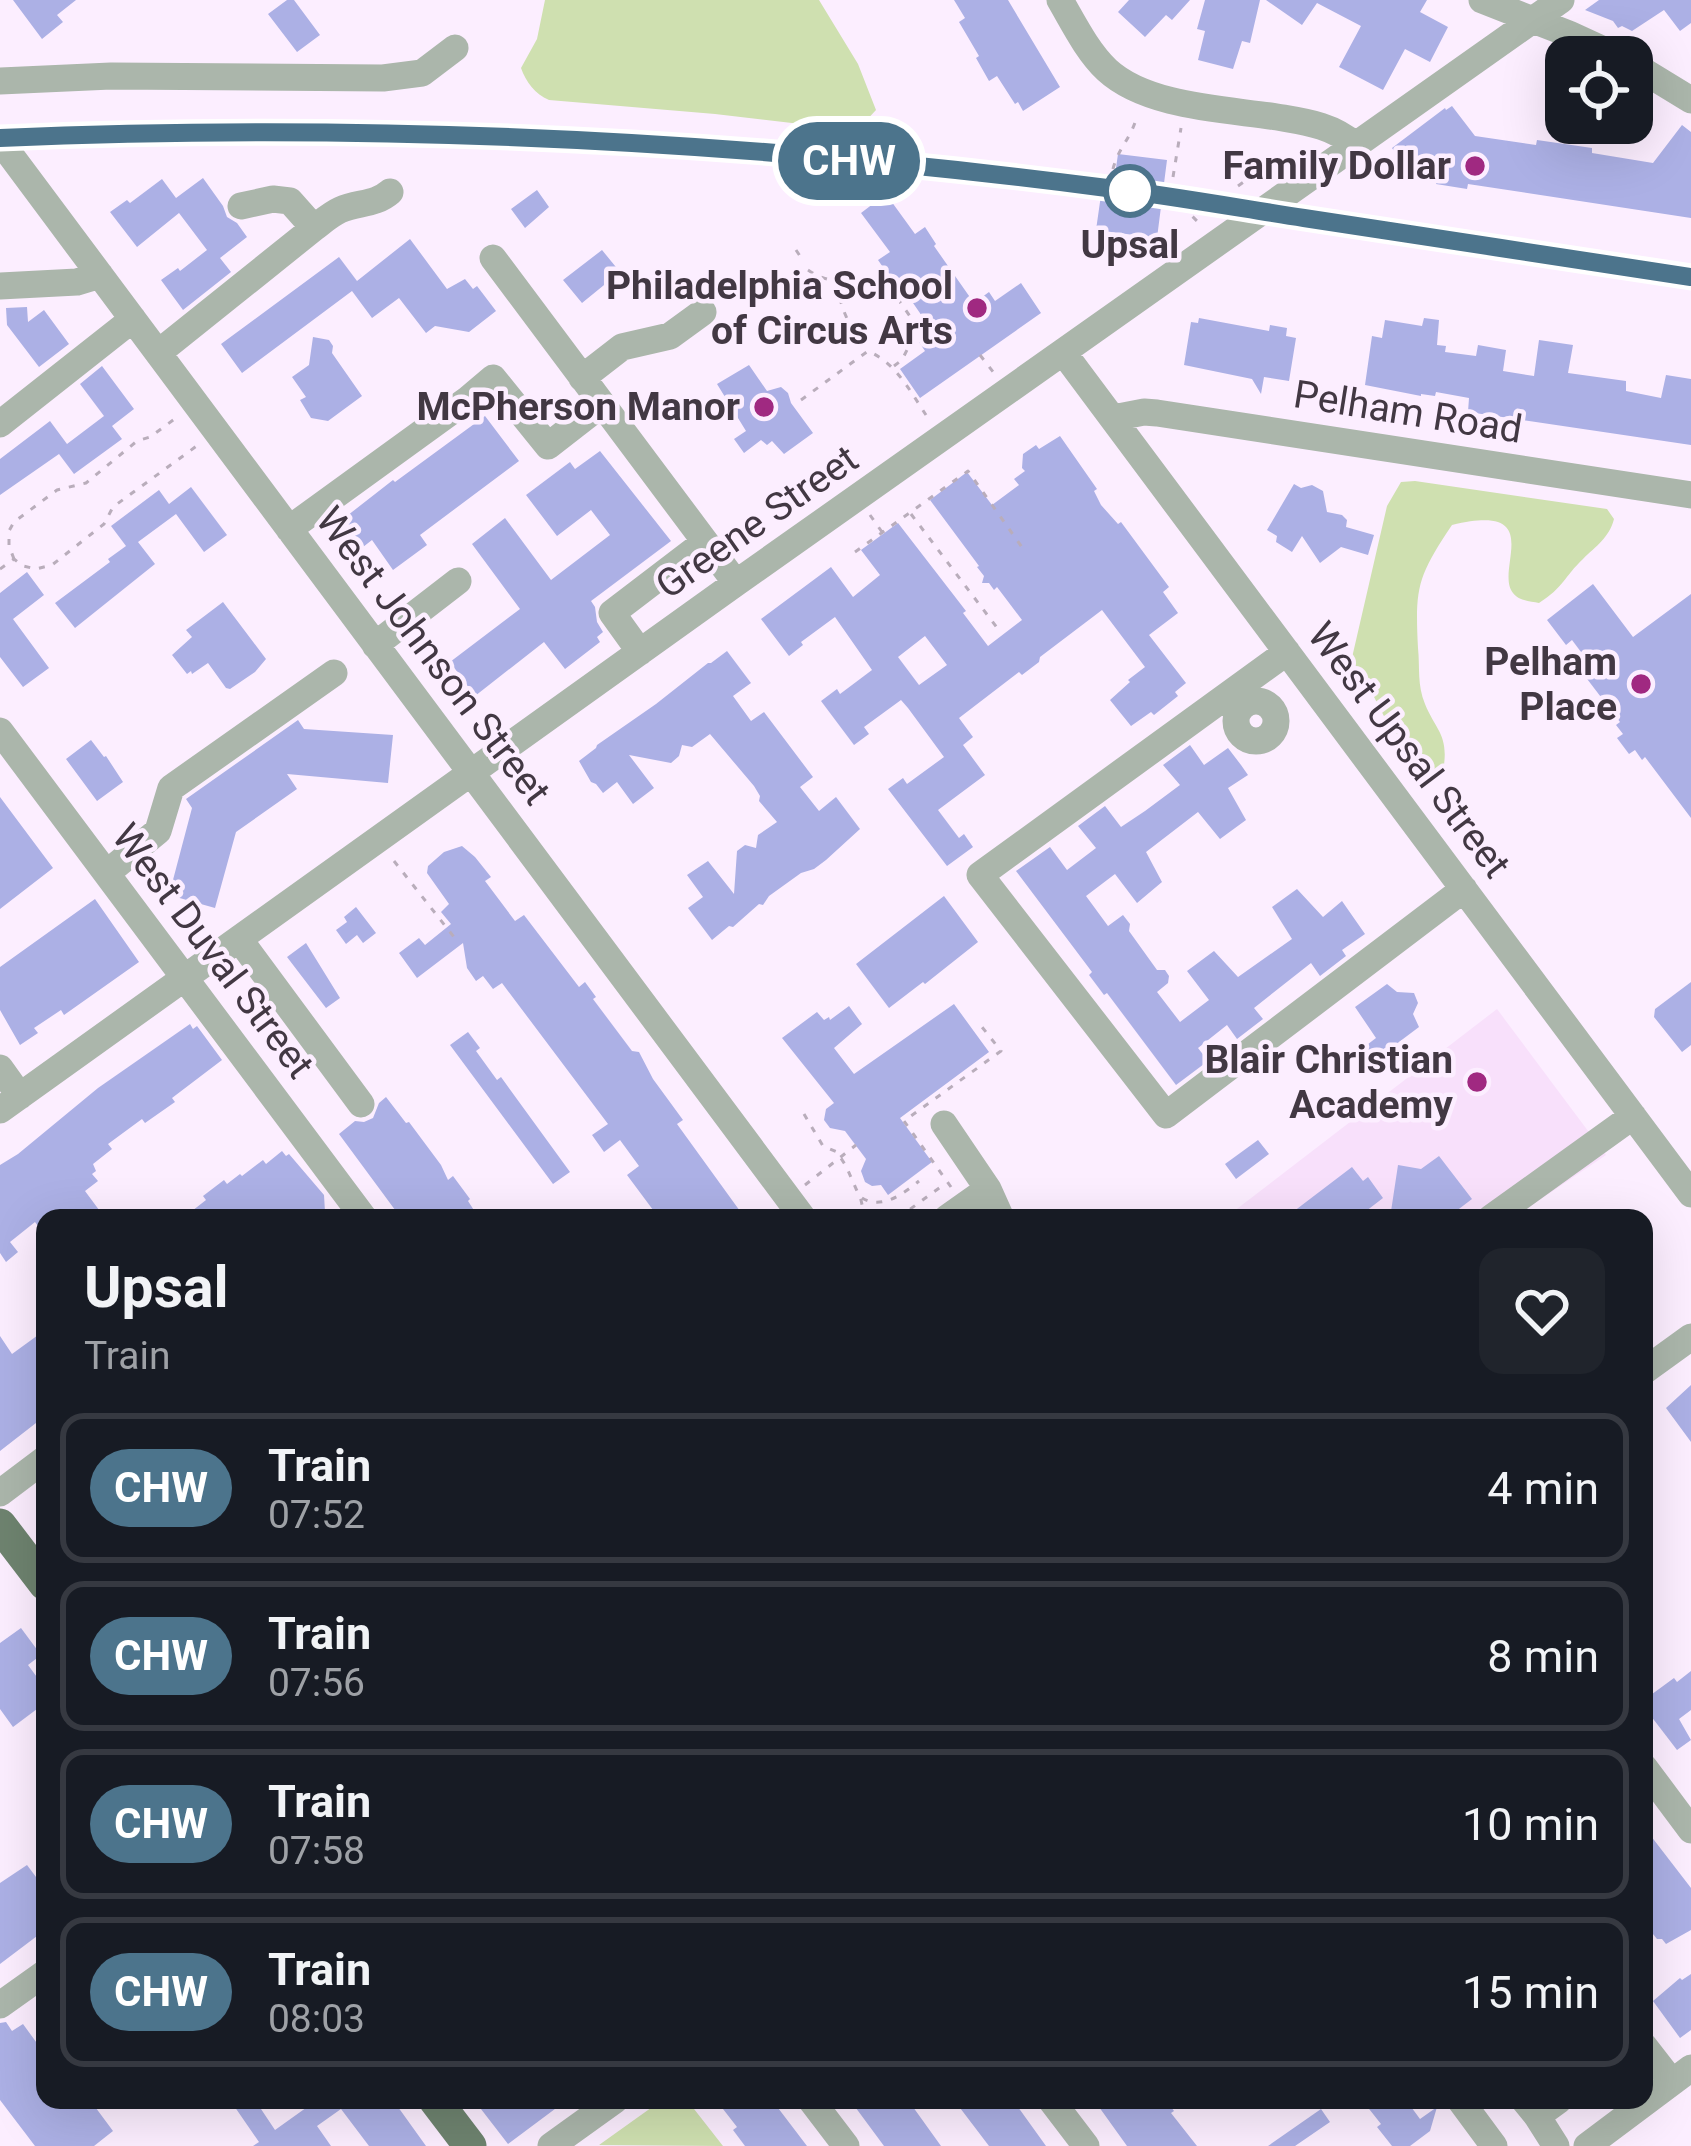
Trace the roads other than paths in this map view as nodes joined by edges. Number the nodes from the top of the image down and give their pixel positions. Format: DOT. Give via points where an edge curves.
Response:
graph roads {
  1 [pos="1060,0"];
  2 [pos="1482,0"];
  3 [pos="1561,0"];
  4 [pos="1532,20"];
  5 [pos="1573,36"];
  6 [pos="455,48"];
  7 [pos="1653,77"];
  8 [pos="0,81"];
  9 [pos="1691,100"];
  10 [pos="1355,146"];
  11 [pos="4,147"];
  12 [pos="390,192"];
  13 [pos="242,206"];
  14 [pos="314,228"];
  15 [pos="493,258"];
  16 [pos="100,275"];
  17 [pos="0,286"];
  18 [pos="703,312"];
  19 [pos="133,319"];
  20 [pos="158,352"];
  21 [pos="1064,352"];
  22 [pos="582,378"];
  23 [pos="602,404"];
  24 [pos="1113,418"];
  25 [pos="0,424"];
  26 [pos="1691,495"];
  27 [pos="289,529"];
  28 [pos="705,542"];
  29 [pos="458,581"];
  30 [pos="736,583"];
  31 [pos="375,645"];
  32 [pos="640,652"];
  33 [pos="1287,652"];
  34 [pos="334,673"];
  35 [pos="0,731"];
  36 [pos="471,773"];
  37 [pos="107,873"];
  38 [pos="1464,890"];
  39 [pos="239,939"];
  40 [pos="185,978"];
  41 [pos="0,1069"];
  42 [pos="10,1103"];
  43 [pos="361,1104"];
  44 [pos="1633,1116"];
  45 [pos="944,1124"];
  46 [pos="988,1189"];
  47 [pos="1691,1194"];
  48 [pos="357,1209"];
  49 [pos="796,1209"];
  50 [pos="960,1209"];
  51 [pos="997,1209"];
  52 [pos="1504,1209"];
  53 [pos="1691,1337"];
  54 [pos="1653,1364"];
  55 [pos="36,1466"];
  56 [pos="0,1492"];
  57 [pos="0,1525"];
  58 [pos="36,1572"];
  59 [pos="1653,1779"];
  60 [pos="1691,1830"];
  61 [pos="36,1979"];
  62 [pos="0,2005"];
  63 [pos="1653,2053"];
  64 [pos="1682,2075"];
  65 [pos="1653,2096"];
  66 [pos="442,2109"];
  67 [pos="602,2109"];
  68 [pos="818,2109"];
  69 [pos="1058,2109"];
  70 [pos="1473,2109"];
  71 [pos="1541,2109"];
  72 [pos="1636,2109"];
  73 [pos="470,2146"];
  74 [pos="551,2146"];
  75 [pos="846,2146"];
  76 [pos="1086,2146"];
  77 [pos="1495,2146"];
  78 [pos="1556,2146"];
  79 [pos="1586,2146"];
  1 -- 10 [label="street" via="1109,71 1138,88 1315,123"];
  2 -- 4 [label="street"];
  3 -- 4 [label="street, Greene Street"];
  4 -- 5 [label="street"];
  4 -- 10 [label="street, Greene Street"];
  6 -- 8 [label="street" via="409,76"];
  7 -- 9 [label="street"];
  10 -- 21 [label="street, Greene Street"];
  11 -- 16 [label="street, West Johnson Street"];
  12 -- 14 [label="street"];
  13 -- 14 [label="street" via="290,201"];
  14 -- 20 [label="street"];
  15 -- 22 [label="street"];
  16 -- 17 [label="street"];
  16 -- 19 [label="street, West Johnson Street"];
  18 -- 22 [label="street" via="670,336 622,347"];
  19 -- 20 [label="street, West Johnson Street"];
  19 -- 25 [label="street"];
  20 -- 27 [label="street, West Johnson Street"];
  21 -- 24 [label="street, West Upsal Street"];
  21 -- 30 [label="street, Greene Street"];
  22 -- 23 [label="street"];
  23 -- 27 [label="street" via="548,446 494,378"];
  23 -- 28 [label="street"];
  24 -- 26 [label="street, Pelham Road" via="1157,413"];
  24 -- 33 [label="street, West Upsal Street"];
  27 -- 31 [label="street, West Johnson Street"];
  28 -- 30 [label="street"];
  28 -- 32 [label="street" via="612,613"];
  29 -- 31 [label="street"];
  30 -- 32 [label="street, Greene Street"];
  31 -- 36 [label="street, West Johnson Street"];
  32 -- 36 [label="street, Greene Street"];
  33 -- 38 [label="street, West Upsal Street"];
  33 -- 38 [label="street" via="1239,698 980,874 1166,1114"];
  34 -- 37 [label="street" via="171,788 158,831"];
  35 -- 37 [label="street, West Duval Street"];
  36 -- 39 [label="street, Greene Street"];
  36 -- 49 [label="street, West Johnson Street"];
  37 -- 40 [label="street, West Duval Street"];
  38 -- 44 [label="street, West Upsal Street"];
  39 -- 40 [label="street, Greene Street"];
  39 -- 43 [label="street"];
  40 -- 42 [label="street, Greene Street"];
  40 -- 48 [label="street, West Duval Street"];
  41 -- 42 [label="street"];
  44 -- 47 [label="street, West Upsal Street"];
  44 -- 52 [label="street"];
  45 -- 46 [label="street"];
  46 -- 50 [label="street"];
  46 -- 51 [label="street"];
  53 -- 54 [label="street"];
  55 -- 56 [label="street"];
  57 -- 58 [label="main road"];
  59 -- 60 [label="street"];
  61 -- 62 [label="street"];
  63 -- 64 [label="street"];
  64 -- 65 [label="street"];
  66 -- 73 [label="main road"];
  67 -- 74 [label="street"];
  68 -- 75 [label="street"];
  69 -- 76 [label="street"];
  70 -- 77 [label="street"];
  71 -- 78 [label="street"];
  72 -- 79 [label="street"];
}
